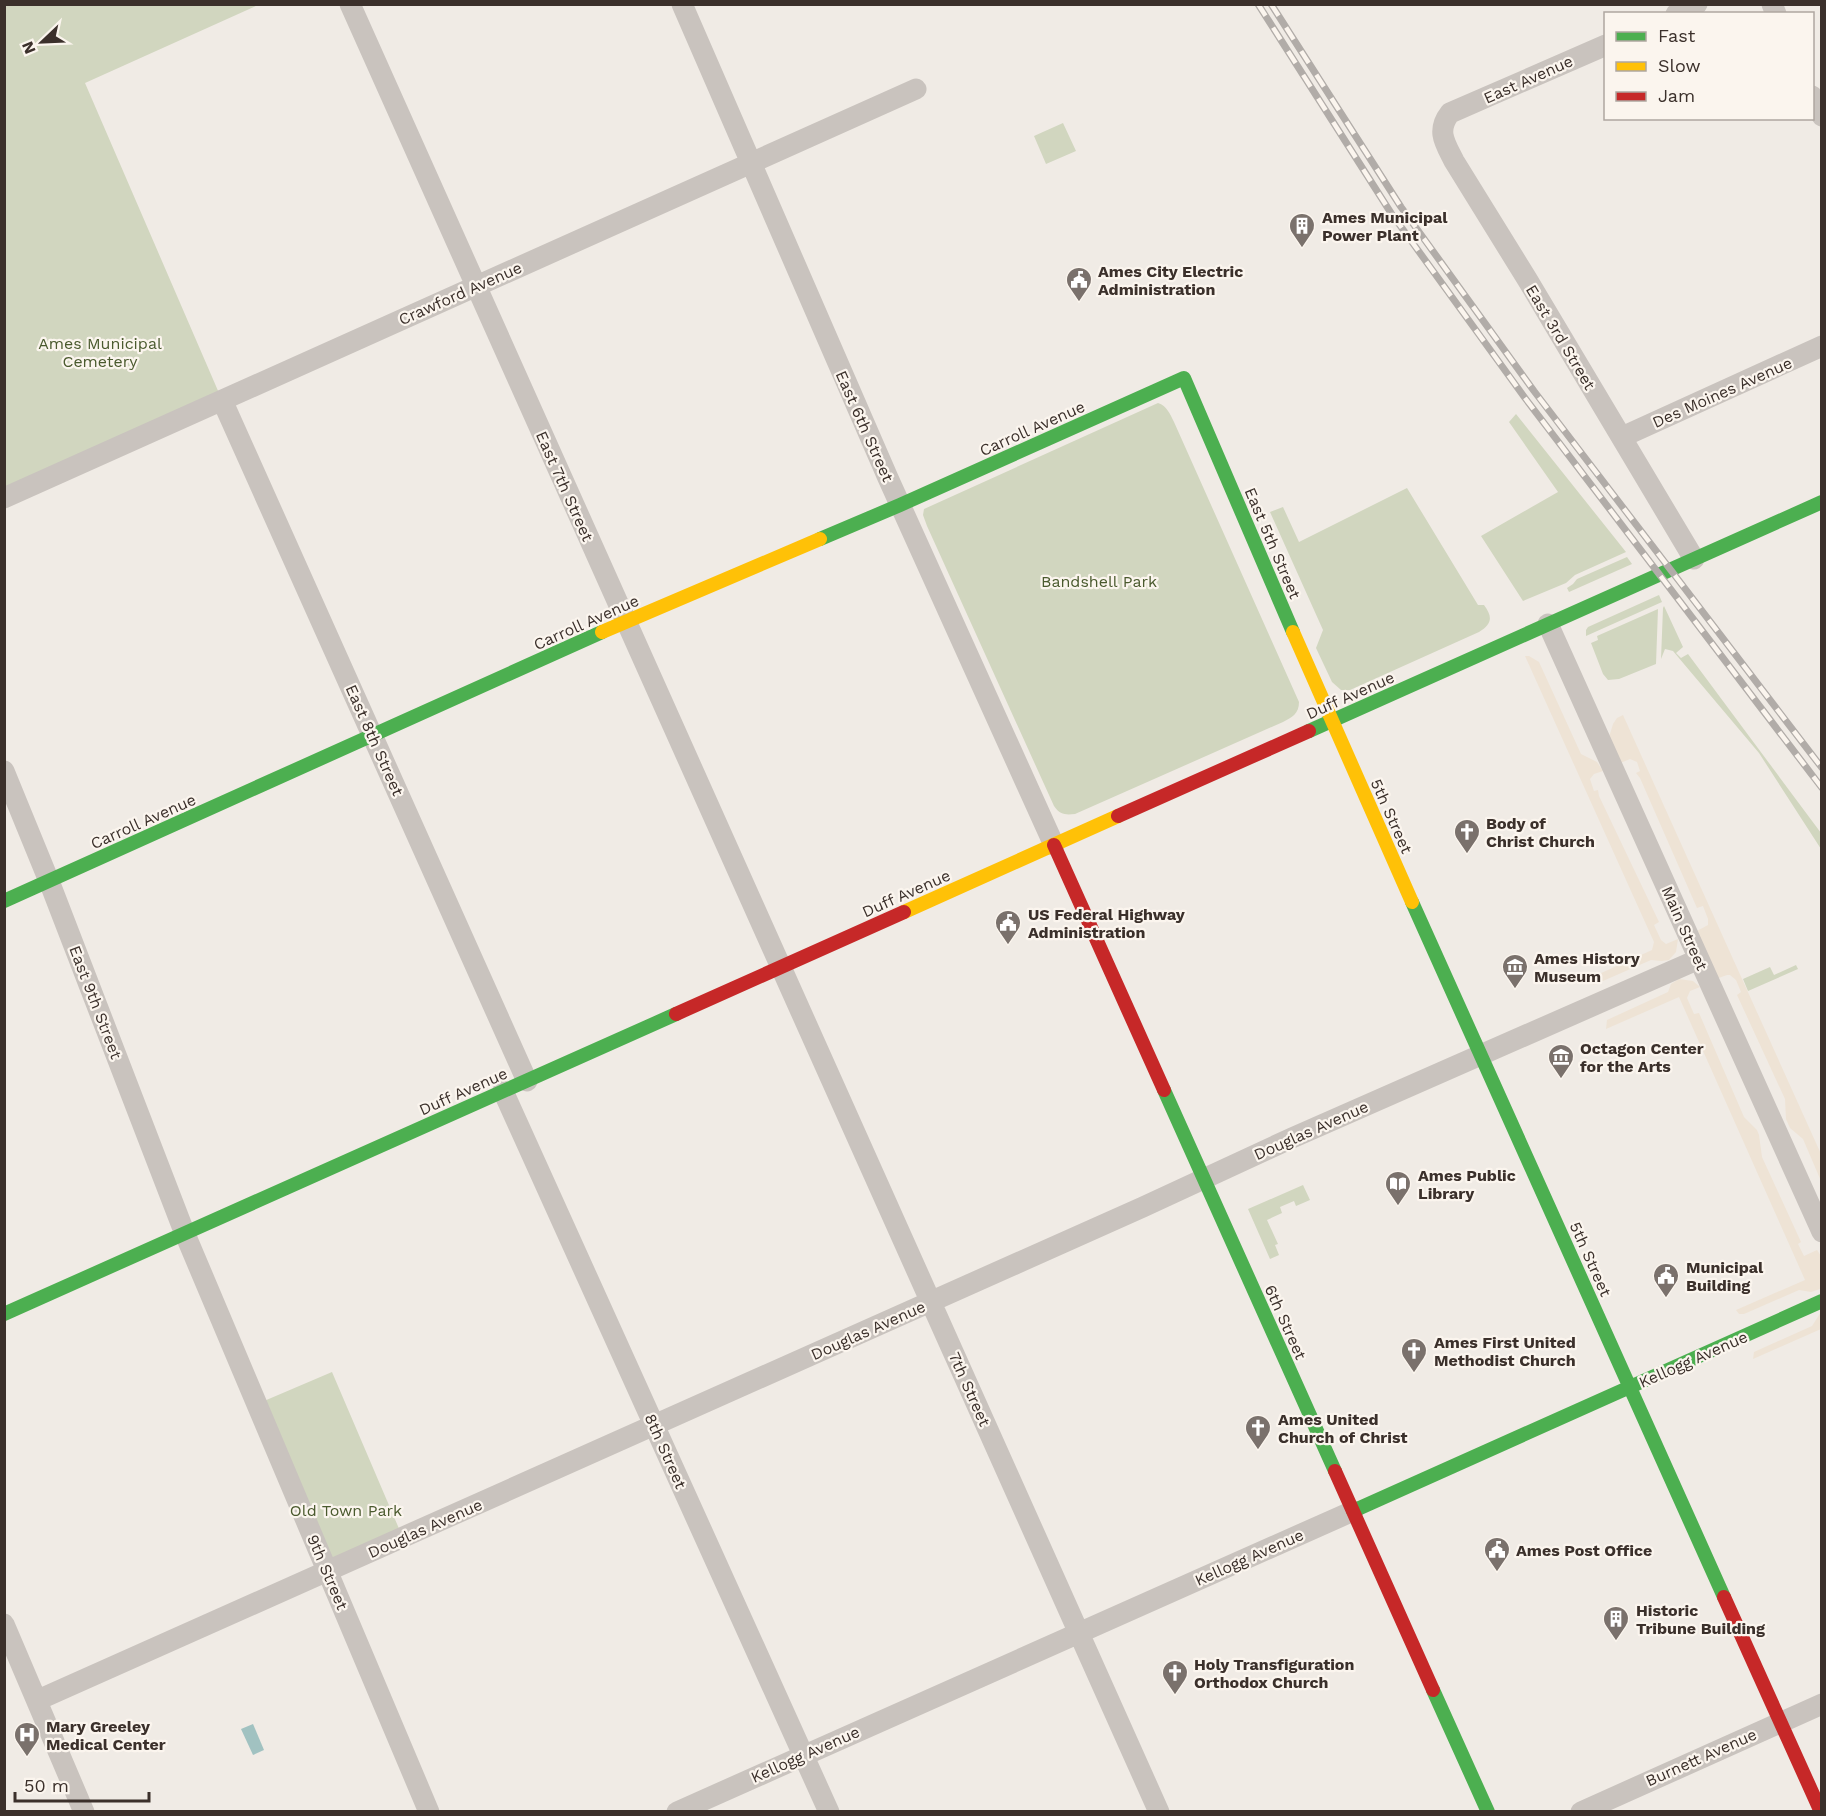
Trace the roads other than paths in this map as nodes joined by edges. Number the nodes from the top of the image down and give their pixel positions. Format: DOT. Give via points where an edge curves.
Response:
graph roads {
  1 [pos="350,4"];
  2 [pos="682,4"];
  3 [pos="1696,4"];
  4 [pos="1680,12"];
  5 [pos="1604,45"];
  6 [pos="916,89"];
  7 [pos="1814,100"];
  8 [pos="1450,113"];
  9 [pos="1821,116"];
  10 [pos="751,163"];
  11 [pos="476,286"];
  12 [pos="1821,346"];
  13 [pos="1184,378"];
  14 [pos="222,400"];
  15 [pos="1622,437"];
  16 [pos="4,498"];
  17 [pos="1821,502"];
  18 [pos="900,505"];
  19 [pos="1694,559"];
  20 [pos="626,622"];
  21 [pos="1548,624"];
  22 [pos="1331,721"];
  23 [pos="373,735"];
  24 [pos="4,771"];
  25 [pos="1054,845"];
  26 [pos="49,881"];
  27 [pos="4,901"];
  28 [pos="1699,959"];
  29 [pos="781,967"];
  30 [pos="1481,1055"];
  31 [pos="527,1081"];
  32 [pos="503,1091"];
  33 [pos="1204,1179"];
  34 [pos="1821,1232"];
  35 [pos="185,1233"];
  36 [pos="1821,1301"];
  37 [pos="931,1302"];
  38 [pos="4,1314"];
  39 [pos="1630,1387"];
  40 [pos="654,1425"];
  41 [pos="1353,1511"];
  42 [pos="327,1571"];
  43 [pos="4,1624"];
  44 [pos="1079,1633"];
  45 [pos="38,1701"];
  46 [pos="1821,1704"];
  47 [pos="1780,1722"];
  48 [pos="803,1755"];
  49 [pos="84,1812"];
  50 [pos="429,1812"];
  51 [pos="676,1812"];
  52 [pos="829,1812"];
  53 [pos="1159,1812"];
  54 [pos="1488,1812"];
  55 [pos="1581,1812"];
  56 [pos="1821,1812"];
  1 -- 11 [label="street, East 7th Street"];
  2 -- 10 [label="street, East 6th Street"];
  3 -- 4 [label="street"];
  5 -- 8 [label="street, East Avenue"];
  6 -- 10 [label="street, Crawford Avenue"];
  7 -- 9 [label="street"];
  8 -- 15 [label="street, East 3rd Street" via="1442,131 1454,161"];
  10 -- 11 [label="street, Crawford Avenue"];
  10 -- 18 [label="street, East 6th Street"];
  11 -- 14 [label="street, Crawford Avenue"];
  11 -- 20 [label="street, East 7th Street"];
  12 -- 15 [label="street, Des Moines Avenue"];
  13 -- 18 [label="street, Carroll Avenue"];
  13 -- 22 [label="street, East 5th Street"];
  14 -- 16 [label="street, Crawford Avenue"];
  14 -- 23 [label="street, East 8th Street"];
  15 -- 19 [label="street, East 3rd Street"];
  17 -- 19 [label="street, Duff Avenue"];
  18 -- 20 [label="street, Carroll Avenue"];
  18 -- 25 [label="street, East 6th Street"];
  19 -- 21 [label="street, Duff Avenue"];
  20 -- 23 [label="street, Carroll Avenue"];
  20 -- 29 [label="street, East 7th Street"];
  21 -- 22 [label="street, Duff Avenue"];
  21 -- 28 [label="street, Main Street"];
  22 -- 25 [label="street, Duff Avenue"];
  22 -- 30 [label="street, 5th Street"];
  23 -- 26 [label="street, Carroll Avenue"];
  23 -- 31 [label="street, East 8th Street"];
  24 -- 26 [label="street, East 9th Street"];
  25 -- 29 [label="street, Duff Avenue"];
  25 -- 33 [label="street, 6th Street"];
  26 -- 27 [label="street, Carroll Avenue"];
  26 -- 35 [label="street, East 9th Street"];
  28 -- 30 [label="street, Douglas Avenue"];
  28 -- 34 [label="street, Main Street"];
  29 -- 31 [label="street, Duff Avenue"];
  29 -- 37 [label="street, 7th Street"];
  30 -- 33 [label="street, Douglas Avenue"];
  30 -- 39 [label="street, 5th Street"];
  31 -- 32 [label="street, Duff Avenue"];
  32 -- 35 [label="street, Duff Avenue"];
  32 -- 40 [label="street, 8th Street"];
  33 -- 37 [label="street, Douglas Avenue"];
  33 -- 41 [label="street, 6th Street"];
  35 -- 38 [label="street, Duff Avenue"];
  35 -- 42 [label="street, 9th Street"];
  36 -- 39 [label="street, Kellogg Avenue"];
  37 -- 40 [label="street, Douglas Avenue"];
  37 -- 44 [label="street, 7th Street"];
  39 -- 41 [label="street, Kellogg Avenue"];
  39 -- 47 [label="street, 5th Street"];
  40 -- 42 [label="street, Douglas Avenue"];
  40 -- 48 [label="street, 8th Street"];
  41 -- 44 [label="street, Kellogg Avenue"];
  41 -- 54 [label="street, 6th Street"];
  42 -- 45 [label="street, Douglas Avenue"];
  42 -- 50 [label="street, 9th Street"];
  43 -- 45 [label="street"];
  44 -- 48 [label="street, Kellogg Avenue"];
  44 -- 53 [label="street, 7th Street"];
  45 -- 49 [label="street"];
  46 -- 47 [label="street, Burnett Avenue"];
  47 -- 55 [label="street, Burnett Avenue"];
  47 -- 56 [label="street, 5th Street"];
  48 -- 51 [label="street, Kellogg Avenue"];
  48 -- 52 [label="street, 8th Street"];
}
